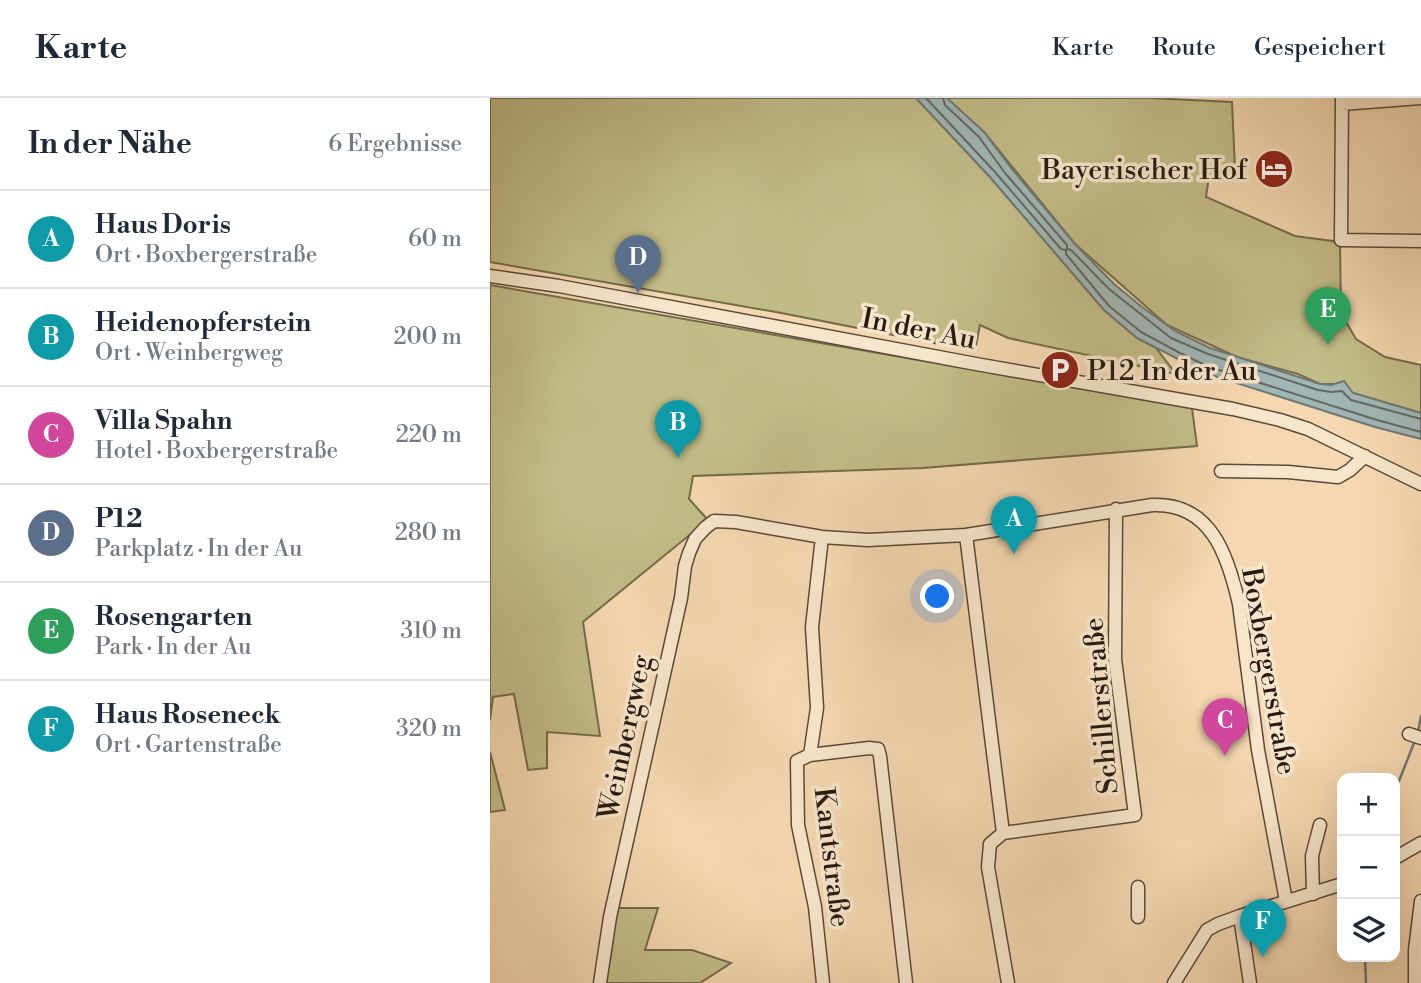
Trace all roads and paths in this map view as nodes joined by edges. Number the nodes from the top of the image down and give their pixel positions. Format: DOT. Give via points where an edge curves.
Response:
graph roads {
  1 [pos="1421,99"];
  2 [pos="1379,100"];
  3 [pos="1342,101"];
  4 [pos="1421,242"];
  5 [pos="490,276"];
  6 [pos="1365,456"];
  7 [pos="1221,471"];
  8 [pos="1421,484"];
  9 [pos="1116,509"];
  10 [pos="724,521"];
  11 [pos="966,535"];
  12 [pos="822,537"];
  13 [pos="810,754"];
  14 [pos="1320,825"];
  15 [pos="1003,833"];
  16 [pos="1421,843"];
  17 [pos="1400,855"];
  18 [pos="1337,886"];
  19 [pos="1138,887"];
  20 [pos="1313,894"];
  21 [pos="1286,901"];
  22 [pos="1421,901"];
  23 [pos="1240,916"];
  24 [pos="1138,917"];
  25 [pos="600,983"];
  26 [pos="823,983"];
  27 [pos="905,983"];
  28 [pos="1008,983"];
  29 [pos="1174,983"];
  30 [pos="1250,983"];
  31 [pos="1415,983"];
  1 -- 2 [label="street"];
  2 -- 3 [label="street"];
  3 -- 4 [label="street" via="1341,240"];
  5 -- 6 [label="street, In der Au" via="637,298 1233,409 1308,429"];
  6 -- 7 [label="street" via="1338,477"];
  6 -- 8 [label="street, In der Au"];
  9 -- 11 [label="street, Boxbergerstraße"];
  9 -- 15 [label="street, Schillerstraße" via="1115,659 1135,815"];
  9 -- 21 [label="street, Boxbergerstraße" via="1175,506 1208,526 1224,554 1239,604 1258,750"];
  10 -- 12 [label="street, Boxbergerstraße"];
  10 -- 25 [label="street, Weinbergweg" via="714,521 695,539 685,566"];
  11 -- 12 [label="street, Boxbergerstraße" via="868,540"];
  11 -- 15 [label="street"];
  12 -- 13 [label="street, Kantstraße" via="813,627 817,708"];
  13 -- 26 [label="street, Kantstraße" via="797,761 798,825 815,907"];
  13 -- 27 [label="street" via="878,749"];
  14 -- 20 [label="street" via="1312,856"];
  15 -- 28 [label="street" via="990,844 988,867"];
  16 -- 17 [label="street"];
  18 -- 20 [label="street"];
  19 -- 24 [label="street"];
  20 -- 21 [label="street"];
  21 -- 23 [label="street"];
  22 -- 31 [label="street"];
  23 -- 29 [label="street" via="1207,930"];
  23 -- 30 [label="street"];
}
